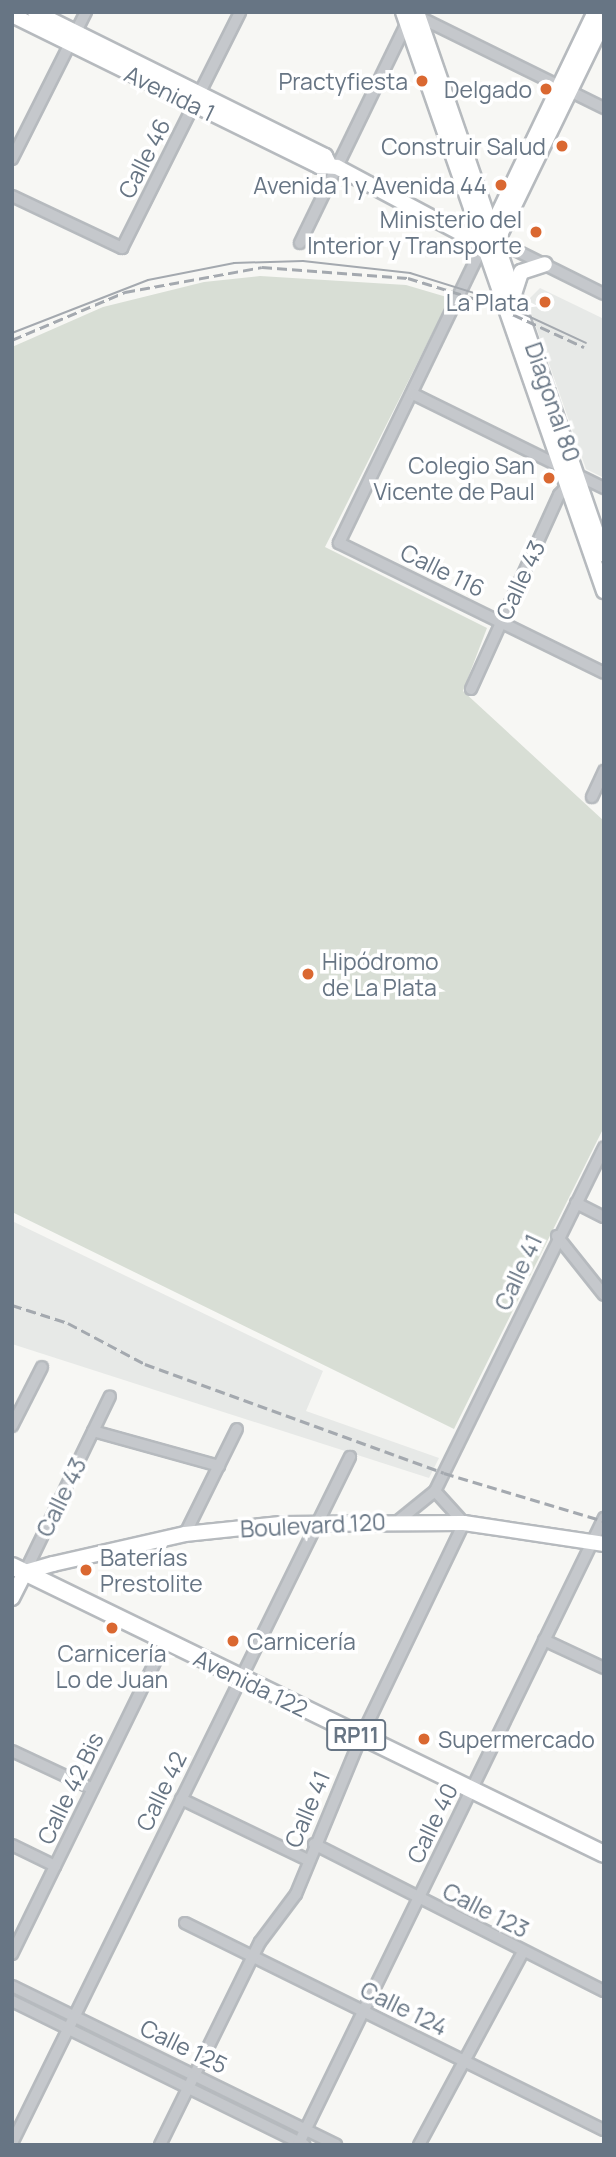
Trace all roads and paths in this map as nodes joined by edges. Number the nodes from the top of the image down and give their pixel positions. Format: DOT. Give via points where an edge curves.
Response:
graph roads {
  1 [pos="35,12"];
  2 [pos="86,12"];
  3 [pos="240,12"];
  4 [pos="594,12"];
  5 [pos="12,15"];
  6 [pos="411,15"];
  7 [pos="604,21"];
  8 [pos="73,38"];
  9 [pos="565,87"];
  10 [pos="197,99"];
  11 [pos="604,108"];
  12 [pos="12,159"];
  13 [pos="333,166"];
  14 [pos="12,196"];
  15 [pos="488,236"];
  16 [pos="300,243"];
  17 [pos="545,264"];
  18 [pos="515,291"];
  19 [pos="604,294"];
  20 [pos="413,394"];
  21 [pos="561,467"];
  22 [pos="573,481"];
  23 [pos="604,488"];
  24 [pos="604,555"];
  25 [pos="604,591"];
  26 [pos="500,622"];
  27 [pos="604,673"];
  28 [pos="471,690"];
  29 [pos="604,771"];
  30 [pos="592,797"];
  31 [pos="604,1147"];
  32 [pos="576,1203"];
  33 [pos="604,1217"];
  34 [pos="557,1236"];
  35 [pos="604,1295"];
  36 [pos="42,1367"];
  37 [pos="110,1396"];
  38 [pos="12,1426"];
  39 [pos="237,1429"];
  40 [pos="93,1431"];
  41 [pos="350,1457"];
  42 [pos="219,1466"];
  43 [pos="435,1491"];
  44 [pos="604,1518"];
  45 [pos="398,1521"];
  46 [pos="315,1523"];
  47 [pos="464,1523"];
  48 [pos="185,1534"];
  49 [pos="598,1543"];
  50 [pos="18,1569"];
  51 [pos="12,1598"];
  52 [pos="544,1640"];
  53 [pos="165,1641"];
  54 [pos="604,1668"];
  55 [pos="240,1678"];
  56 [pos="361,1737"];
  57 [pos="12,1751"];
  58 [pos="93,1789"];
  59 [pos="472,1790"];
  60 [pos="181,1799"];
  61 [pos="314,1844"];
  62 [pos="12,1845"];
  63 [pos="604,1854"];
  64 [pos="308,1860"];
  65 [pos="55,1866"];
  66 [pos="419,1898"];
  67 [pos="185,1923"];
  68 [pos="523,1952"];
  69 [pos="12,1954"];
  70 [pos="253,1955"];
  71 [pos="12,1986"];
  72 [pos="604,1991"];
  73 [pos="12,2001"];
  74 [pos="363,2011"];
  75 [pos="74,2015"];
  76 [pos="68,2029"];
  77 [pos="466,2062"];
  78 [pos="194,2074"];
  79 [pos="187,2088"];
  80 [pos="306,2130"];
  81 [pos="604,2130"];
  82 [pos="12,2143"];
  83 [pos="300,2144"];
  84 [pos="160,2145"];
  85 [pos="336,2145"];
  86 [pos="419,2145"];
  1 -- 8 [label="main road, Avenida 1"];
  2 -- 8 [label="street"];
  3 -- 10 [label="street, Calle 46"];
  4 -- 9 [label="main road"];
  5 -- 8 [label="main road, Avenida 1"];
  6 -- 9 [label="street"];
  6 -- 13 [label="street"];
  6 -- 15 [label="main road, Diagonal 80"];
  7 -- 9 [label="main road"];
  8 -- 10 [label="main road, Avenida 1"];
  8 -- 12 [label="street"];
  9 -- 11 [label="street"];
  9 -- 15 [label="main road"];
  10 -- 13 [label="main road, Avenida 1" via="319,166"];
  10 -- 14 [label="street, Calle 46" via="122,248"];
  13 -- 15 [label="main road, Avenida 1"];
  13 -- 16 [label="street"];
  15 -- 17 [label="street, Avenida 1"];
  15 -- 18 [label="main road, Diagonal 80"];
  15 -- 20 [label="street"];
  15 -- 21 [label="main road, Diagonal 80"];
  17 -- 18 [label="main road" via="521,272"];
  17 -- 19 [label="street, Avenida 1"];
  18 -- 22 [label="main road, Diagonal 80"];
  20 -- 21 [label="street"];
  20 -- 26 [label="street, Calle 116" via="339,543"];
  21 -- 22 [label="main road, Diagonal 80"];
  22 -- 23 [label="street"];
  22 -- 24 [label="main road, Diagonal 80"];
  22 -- 25 [label="main road, Diagonal 80"];
  22 -- 26 [label="street, Calle 43"];
  26 -- 27 [label="street, Calle 116"];
  26 -- 28 [label="street, Calle 43"];
  29 -- 30 [label="street"];
  31 -- 32 [label="street, Calle 41"];
  32 -- 33 [label="street"];
  32 -- 34 [label="street, Calle 41"];
  34 -- 35 [label="street"];
  34 -- 43 [label="street, Calle 41"];
  36 -- 38 [label="street"];
  37 -- 40 [label="street, Calle 43"];
  39 -- 42 [label="street"];
  40 -- 42 [label="street"];
  40 -- 50 [label="street, Calle 43"];
  41 -- 46 [label="street, Calle 42"];
  42 -- 48 [label="street"];
  43 -- 45 [label="street, Calle 41"];
  43 -- 47 [label="street"];
  44 -- 49 [label="street, Calle 40"];
  45 -- 46 [label="main road, Boulevard 120"];
  45 -- 47 [label="main road, Boulevard 120"];
  46 -- 48 [label="main road, Boulevard 120"];
  46 -- 55 [label="street, Calle 42"];
  47 -- 49 [label="main road, Boulevard 120"];
  47 -- 56 [label="street, Calle 41"];
  48 -- 50 [label="main road, Boulevard 120"];
  49 -- 52 [label="street, Calle 40"];
  50 -- 51 [label="main road, Calle 43"];
  50 -- 53 [label="highway, Avenida 122 / RP11"];
  52 -- 54 [label="street"];
  52 -- 59 [label="street, Calle 40"];
  53 -- 55 [label="highway, Avenida 122 / RP11"];
  53 -- 58 [label="street, Calle 42 Bis"];
  55 -- 56 [label="highway, Avenida 122 / RP11"];
  55 -- 60 [label="street, Calle 42"];
  56 -- 59 [label="highway, Avenida 122 / RP11"];
  56 -- 61 [label="street, Calle 41"];
  57 -- 58 [label="street"];
  58 -- 65 [label="street, Calle 42 Bis"];
  59 -- 63 [label="highway, Avenida 122 / RP11"];
  59 -- 66 [label="street, Calle 40"];
  60 -- 64 [label="street"];
  60 -- 75 [label="street, Calle 42"];
  61 -- 64 [label="street, Calle 41"];
  61 -- 66 [label="street, Calle 123"];
  62 -- 65 [label="street"];
  64 -- 70 [label="street, Calle 41" via="291,1903"];
  65 -- 69 [label="street, Calle 42 Bis"];
  66 -- 68 [label="street, Calle 123"];
  66 -- 74 [label="street, Calle 40"];
  67 -- 70 [label="street, Calle 124"];
  68 -- 72 [label="street, Calle 123"];
  68 -- 77 [label="street"];
  70 -- 74 [label="street, Calle 124"];
  70 -- 78 [label="street, Calle 41"];
  71 -- 75 [label="street, Calle 125"];
  73 -- 76 [label="street, Calle 125"];
  74 -- 77 [label="street, Calle 124"];
  74 -- 80 [label="street, Calle 40"];
  75 -- 76 [label="street, Calle 42"];
  75 -- 78 [label="street, Calle 125"];
  76 -- 79 [label="street, Calle 125"];
  76 -- 82 [label="street, Calle 42"];
  77 -- 81 [label="street, Calle 124"];
  77 -- 86 [label="street"];
  78 -- 79 [label="street, Calle 41"];
  78 -- 80 [label="street, Calle 125"];
  79 -- 83 [label="street, Calle 125"];
  79 -- 84 [label="street, Calle 41"];
  80 -- 83 [label="street, Calle 40"];
  80 -- 85 [label="street, Calle 125"];
}
